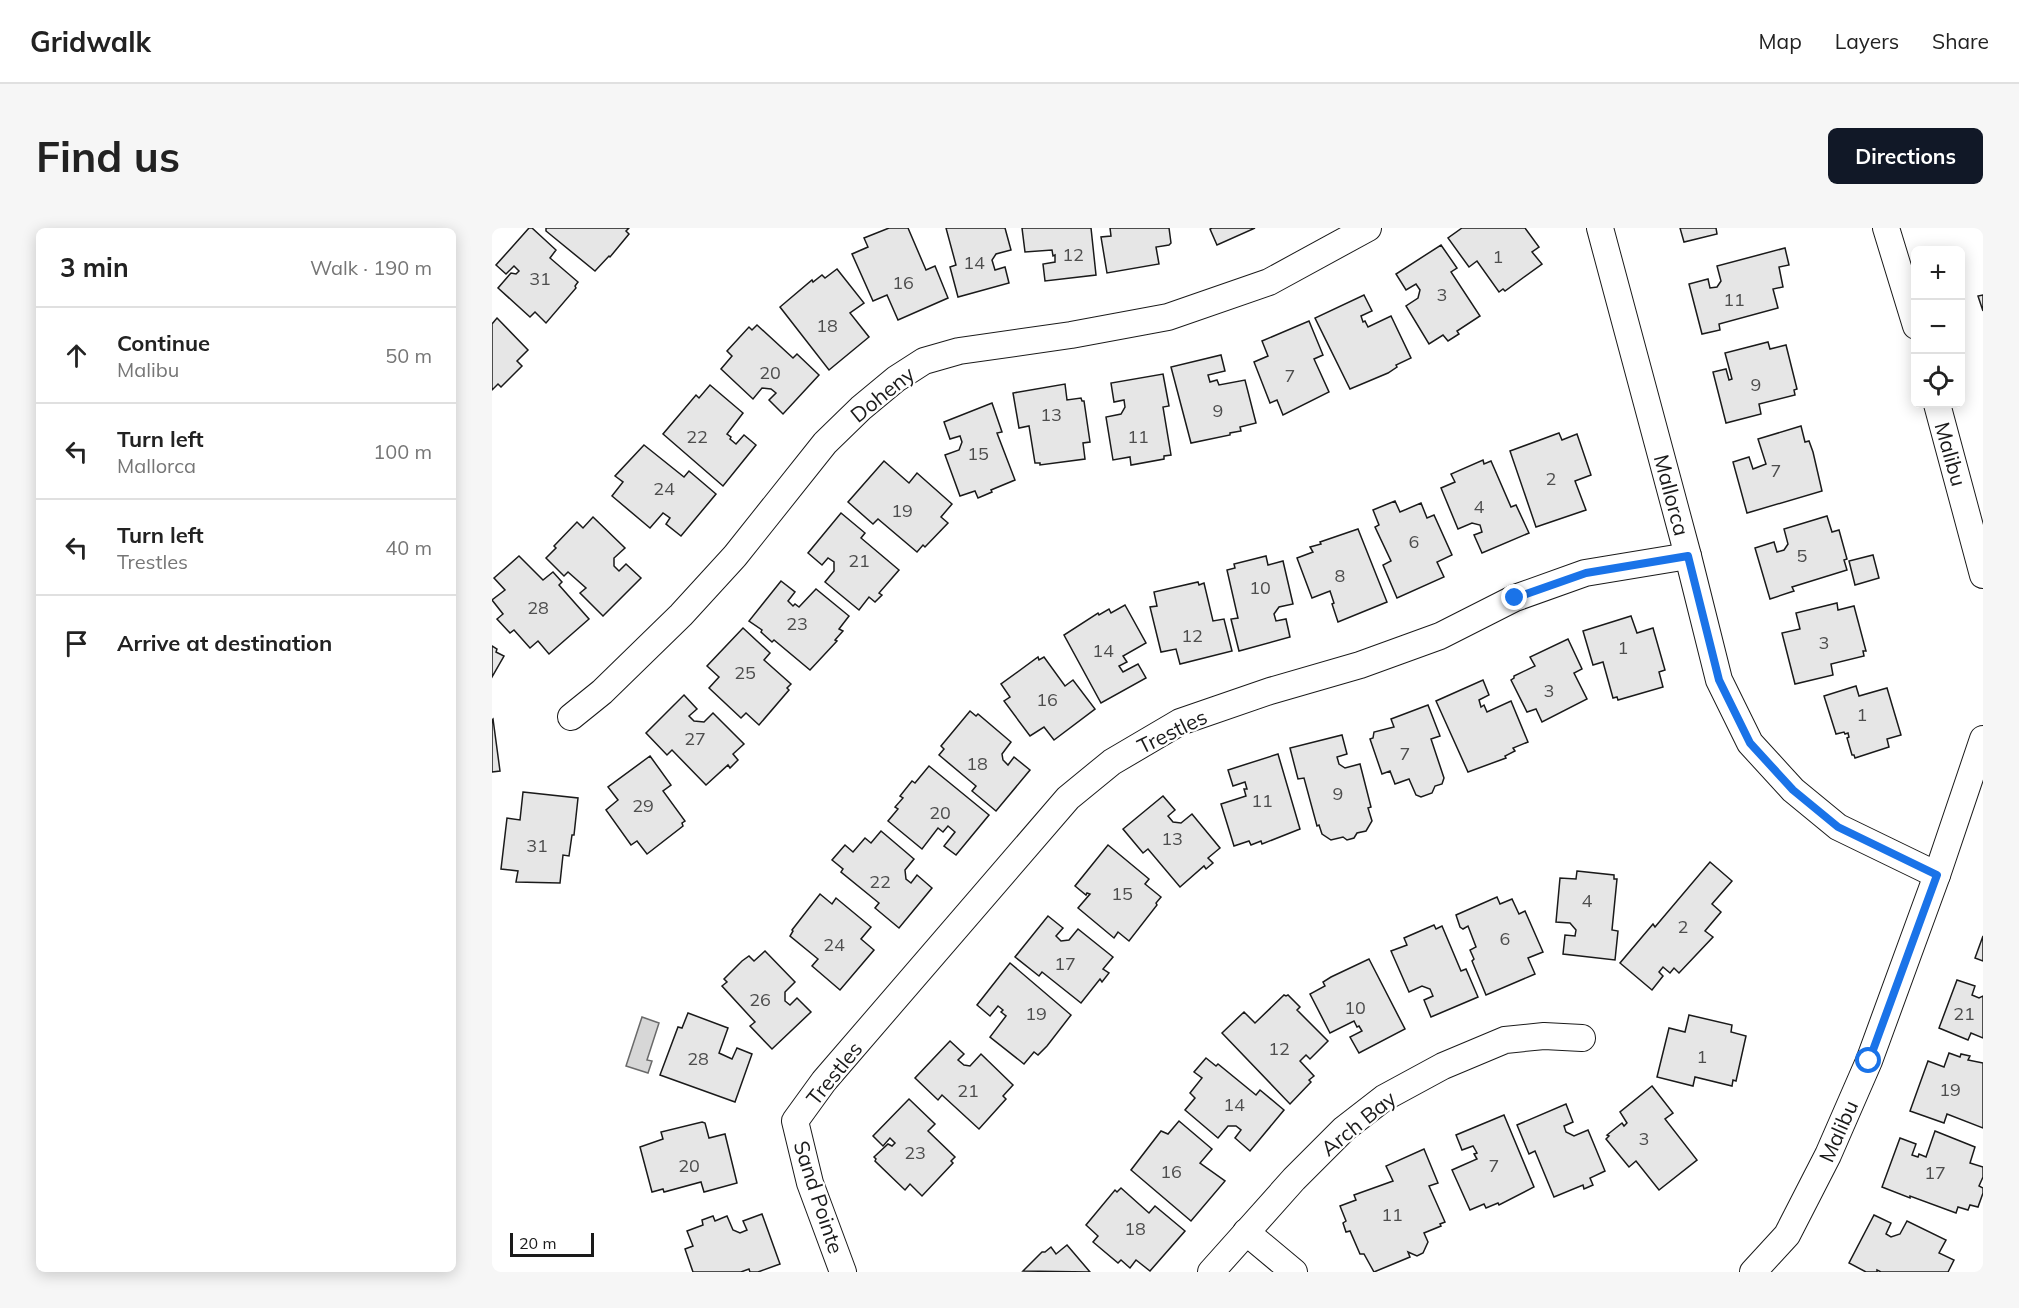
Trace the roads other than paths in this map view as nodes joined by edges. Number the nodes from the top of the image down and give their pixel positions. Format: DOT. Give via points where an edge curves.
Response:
graph roads {
  1 [pos="1368,228"];
  2 [pos="1600,228"];
  3 [pos="1886,228"];
  4 [pos="1911,310"];
  5 [pos="1938,408"];
  6 [pos="1688,556"];
  7 [pos="1983,575"];
  8 [pos="571,717"];
  9 [pos="1983,739"];
  10 [pos="1937,875"];
  11 [pos="1581,1038"];
  12 [pos="795,1121"];
  13 [pos="1246,1232"];
  14 [pos="843,1272"];
  15 [pos="1211,1272"];
  16 [pos="1294,1272"];
  17 [pos="1753,1272"];
  1 -- 8 [label="street, Doheny" via="1269,282 1168,317 959,351 924,361 896,379 825,443 742,547 681,615"];
  2 -- 6 [label="street, Mallorca"];
  3 -- 4 [label="street"];
  5 -- 7 [label="street, Malibu"];
  6 -- 10 [label="street, Mallorca" via="1719,680 1750,743 1793,790 1838,827"];
  6 -- 12 [label="street, Trestles" via="1586,573 1515,598 1430,640 1180,722 1112,762 1068,798 824,1081"];
  9 -- 10 [label="street, Malibu"];
  10 -- 17 [label="street, Malibu" via="1869,1061 1828,1155 1787,1235"];
  11 -- 13 [label="street, Arch Bay" via="1504,1040 1443,1066 1384,1098 1344,1129"];
  12 -- 14 [label="street, Sand Pointe" via="810,1183"];
  13 -- 15 [label="street, Arch Bay"];
  13 -- 16 [label="street"];
}
